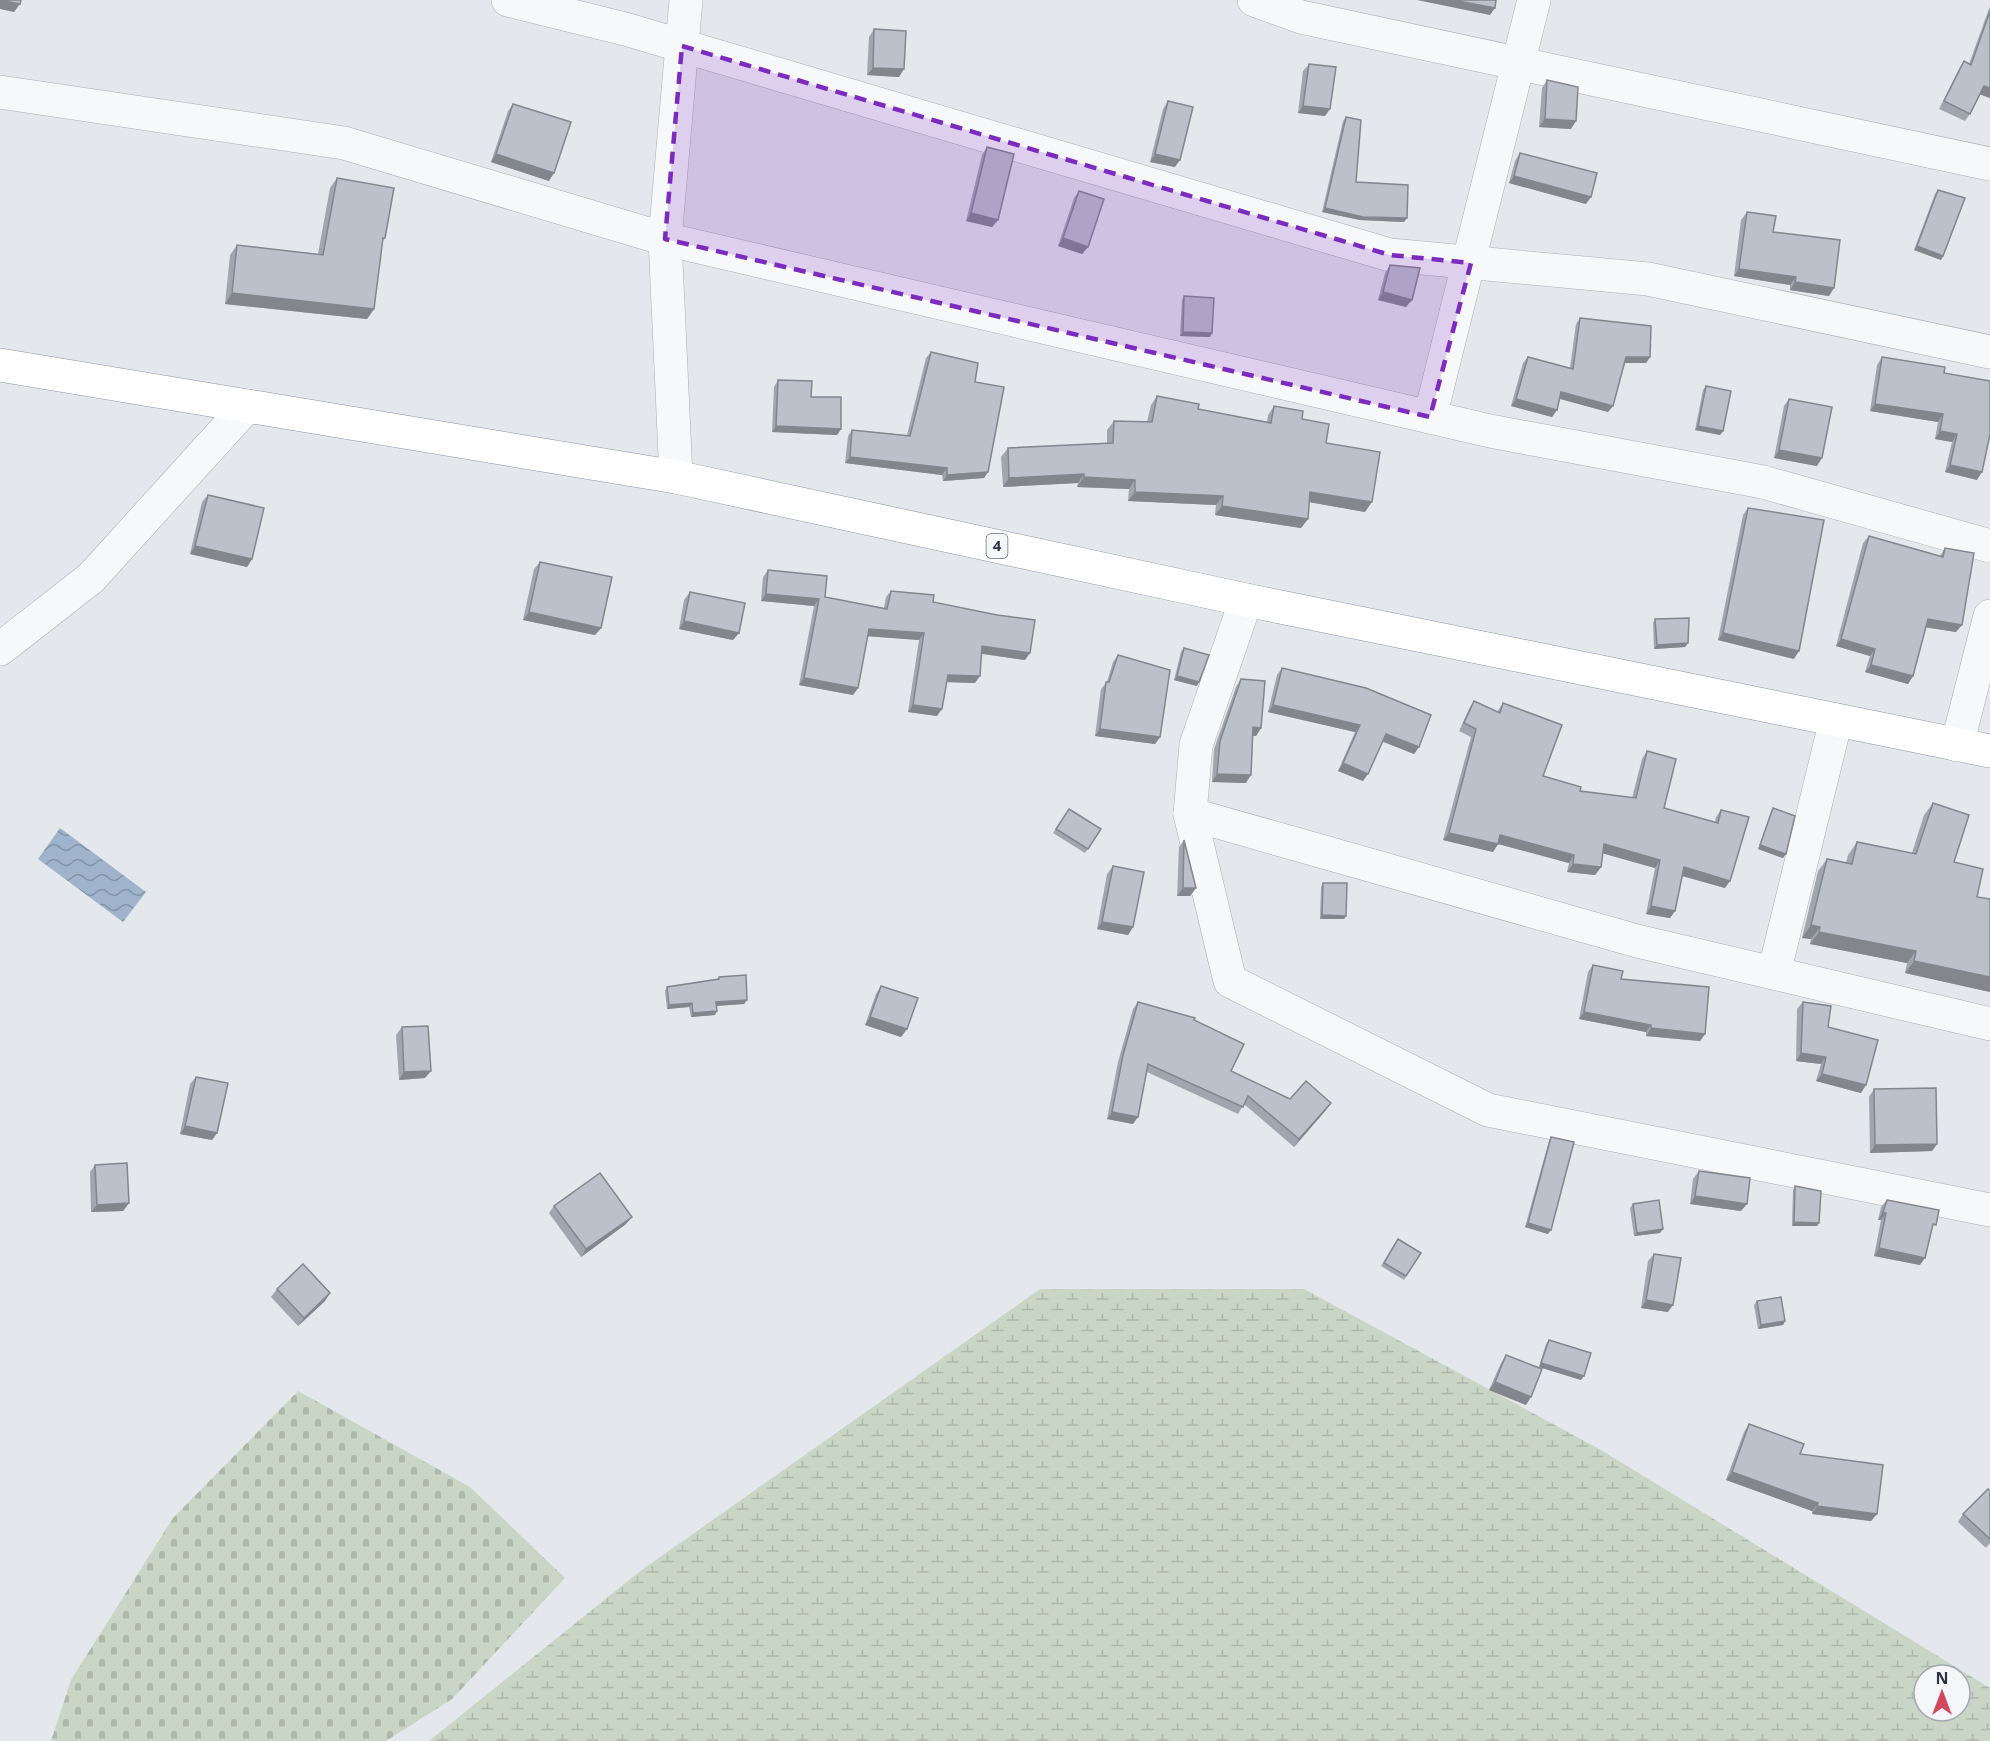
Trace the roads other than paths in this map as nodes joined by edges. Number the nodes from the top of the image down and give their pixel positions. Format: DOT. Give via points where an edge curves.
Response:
graph roads {
  1 [pos="508,0"];
  2 [pos="686,0"];
  3 [pos="1254,0"];
  4 [pos="1534,0"];
  5 [pos="682,46"];
  6 [pos="0,92"];
  7 [pos="1990,164"];
  8 [pos="665,240"];
  9 [pos="1471,263"];
  10 [pos="1990,352"];
  11 [pos="0,365"];
  12 [pos="247,406"];
  13 [pos="1430,417"];
  14 [pos="676,477"];
  15 [pos="1990,546"];
  16 [pos="1246,600"];
  17 [pos="1990,616"];
  18 [pos="0,649"];
  19 [pos="1836,720"];
  20 [pos="1957,745"];
  21 [pos="1990,752"];
  22 [pos="1190,814"];
  23 [pos="1774,973"];
  24 [pos="1990,1024"];
  25 [pos="1990,1210"];
  1 -- 5 [label="street"];
  2 -- 5 [label="street"];
  3 -- 7 [label="street" via="1301,17"];
  4 -- 9 [label="street"];
  5 -- 8 [label="street"];
  5 -- 9 [label="street" via="1390,255"];
  6 -- 8 [label="street" via="344,143"];
  8 -- 13 [label="street"];
  8 -- 14 [label="street"];
  9 -- 10 [label="street" via="1648,279"];
  9 -- 13 [label="street"];
  11 -- 12 [label="highway, 4"];
  12 -- 14 [label="highway, 4"];
  12 -- 18 [label="street" via="91,578"];
  13 -- 15 [label="street" via="1763,482"];
  14 -- 16 [label="highway, 4"];
  16 -- 19 [label="highway, 4"];
  16 -- 22 [label="street" via="1196,745"];
  17 -- 20 [label="street"];
  19 -- 20 [label="highway, 4"];
  19 -- 23 [label="street"];
  20 -- 21 [label="highway, 4"];
  22 -- 23 [label="street" via="1637,941"];
  22 -- 25 [label="street" via="1230,981 1478,1105"];
  23 -- 24 [label="street"];
}
